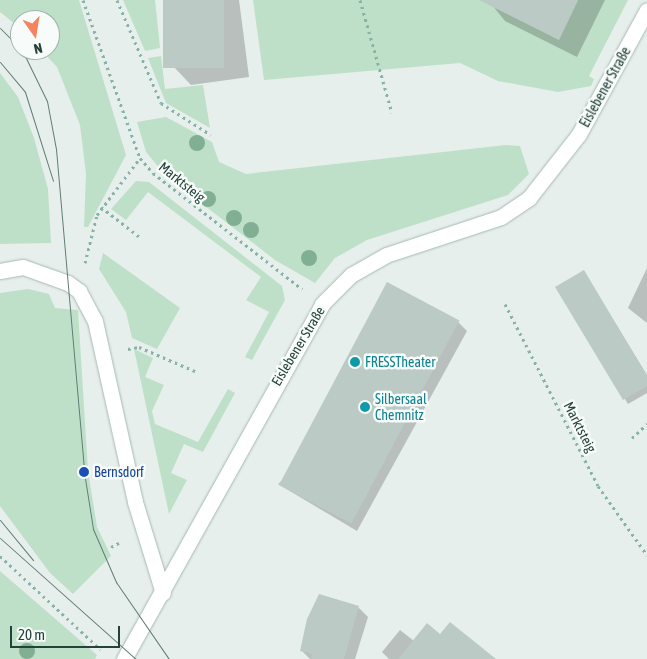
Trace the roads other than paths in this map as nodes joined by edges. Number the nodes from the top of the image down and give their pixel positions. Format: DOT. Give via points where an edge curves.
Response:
graph roads {
  1 [pos="647,10"];
  2 [pos="0,271"];
  3 [pos="163,593"];
  4 [pos="124,659"];
  1 -- 3 [label="street, Eislebener Straße" via="579,134 529,198 501,217 386,255 351,275 322,304"];
  2 -- 3 [label="street" via="23,267 52,275 78,291 95,321 135,502"];
  3 -- 4 [label="street, Eislebener Straße"];
}
